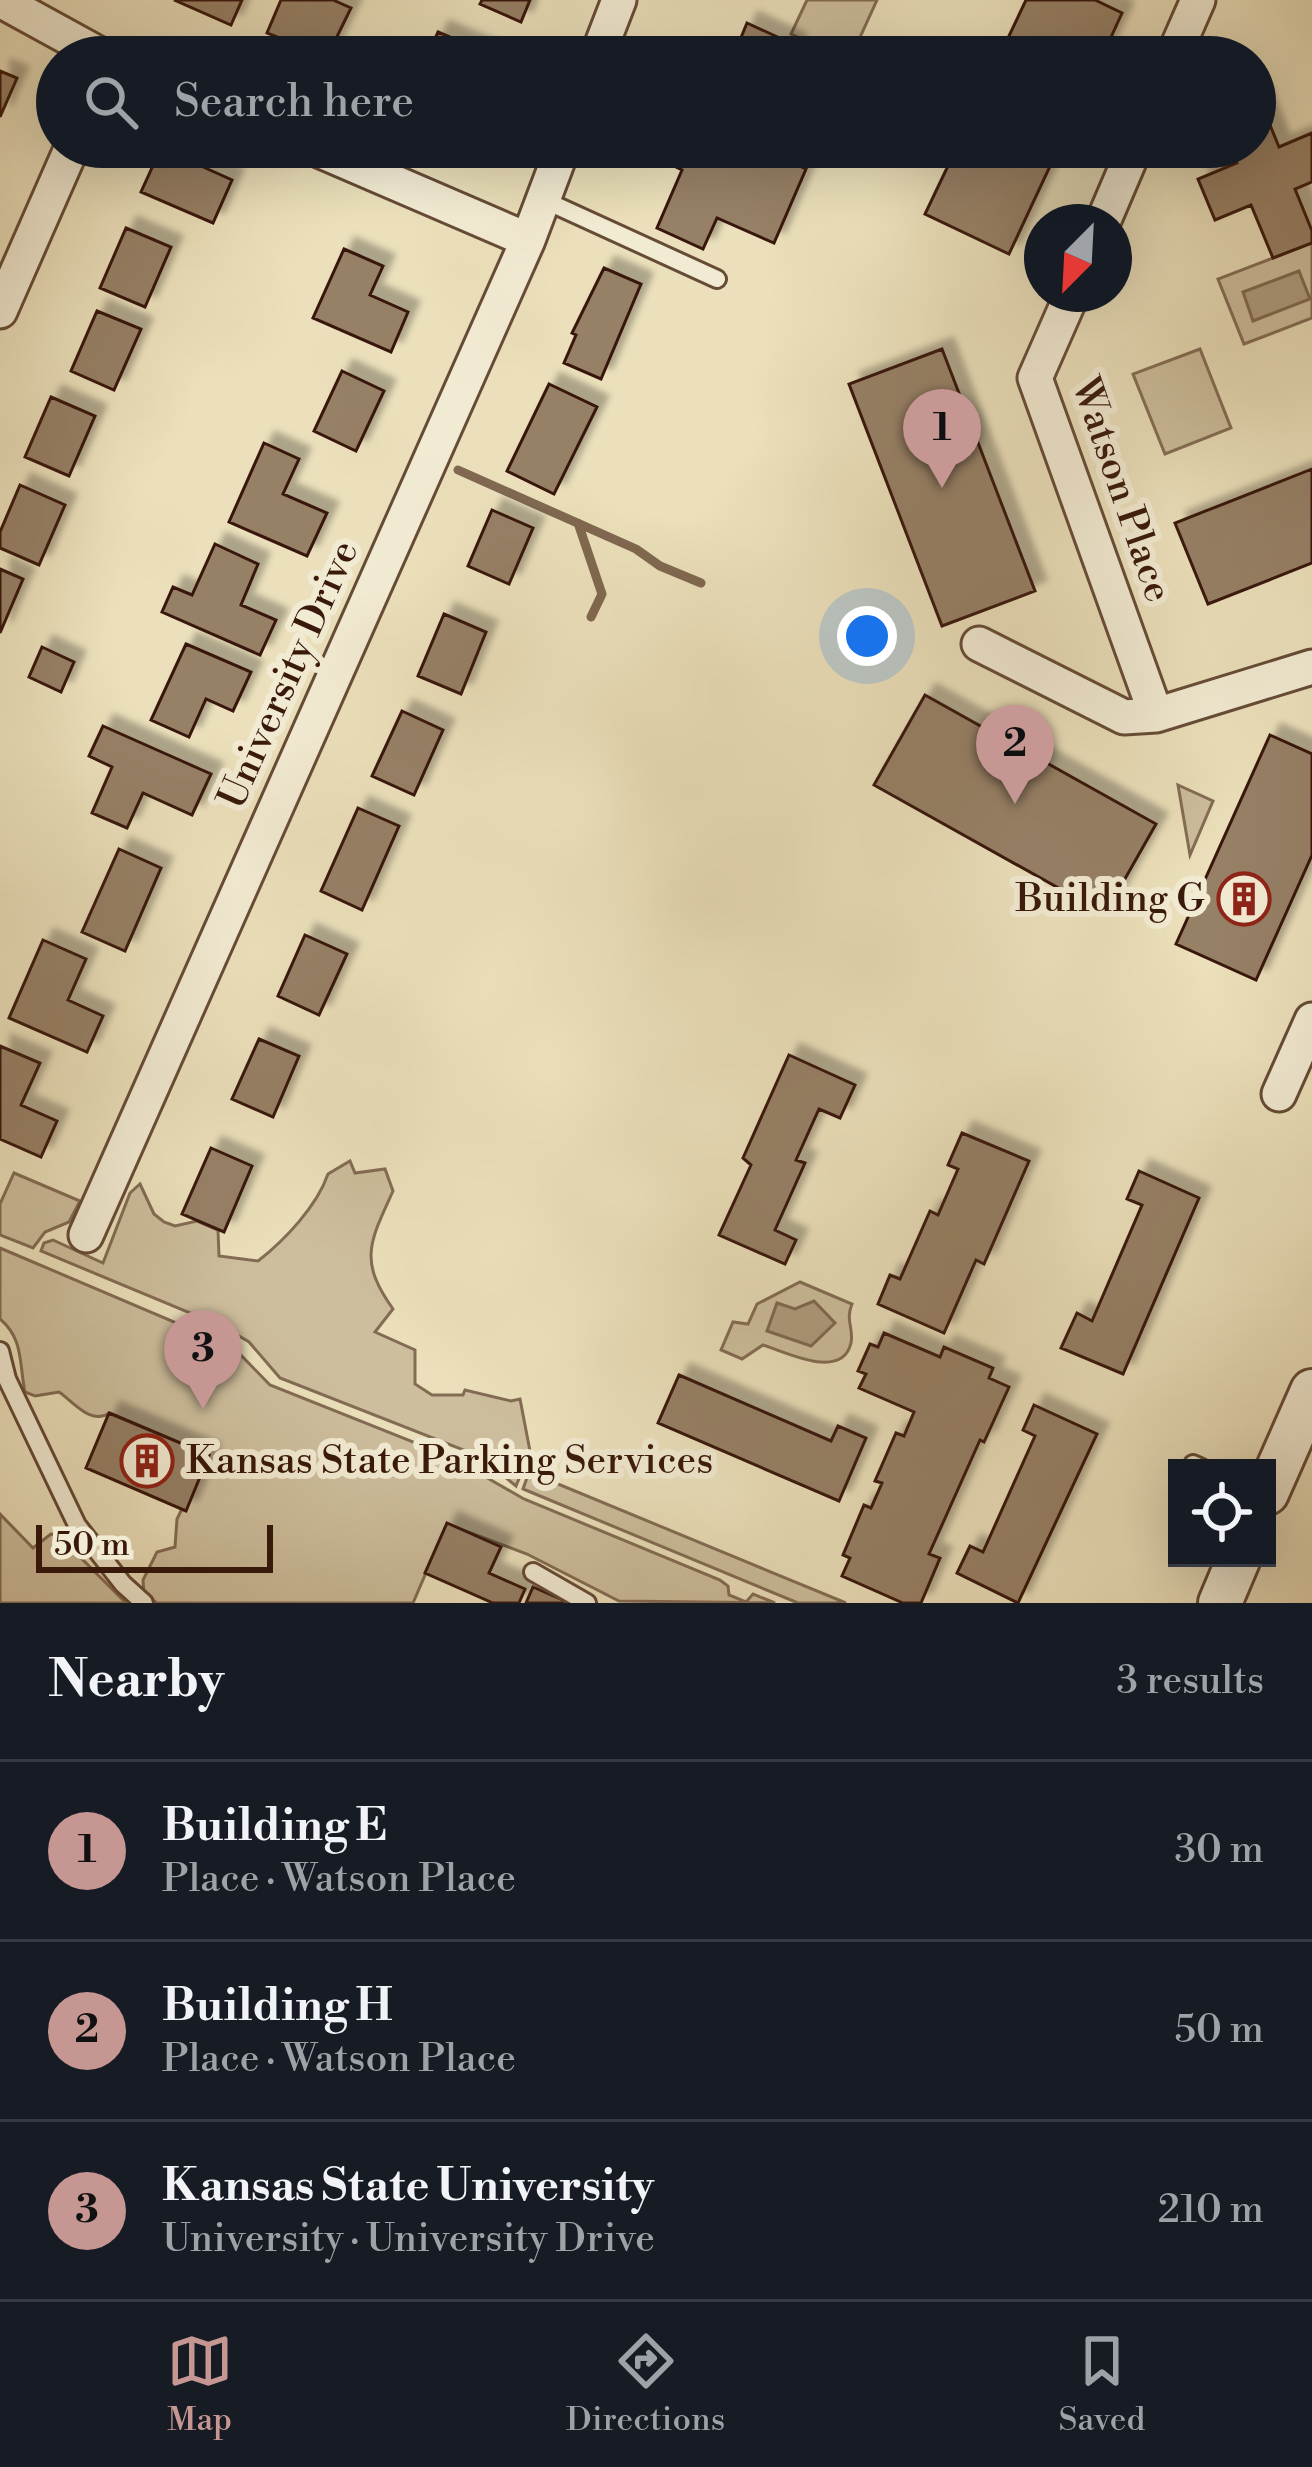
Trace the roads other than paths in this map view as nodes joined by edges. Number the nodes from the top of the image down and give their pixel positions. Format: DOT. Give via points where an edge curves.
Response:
graph roads {
  1 [pos="0,0"];
  2 [pos="619,0"];
  3 [pos="1198,0"];
  4 [pos="66,36"];
  5 [pos="605,36"];
  6 [pos="1182,36"];
  7 [pos="63,168"];
  8 [pos="361,168"];
  9 [pos="555,168"];
  10 [pos="1126,168"];
  11 [pos="544,200"];
  12 [pos="1110,204"];
  13 [pos="527,240"];
  14 [pos="716,278"];
  15 [pos="0,311"];
  16 [pos="1064,312"];
  17 [pos="979,644"];
  18 [pos="1312,667"];
  19 [pos="1156,715"];
  20 [pos="1312,1020"];
  21 [pos="1279,1094"];
  22 [pos="86,1235"];
  23 [pos="0,1351"];
  24 [pos="1312,1391"];
  25 [pos="1276,1473"];
  26 [pos="1235,1567"];
  27 [pos="533,1572"];
  28 [pos="144,1603"];
  29 [pos="587,1603"];
  30 [pos="1220,1603"];
  1 -- 4 [label="street"];
  2 -- 5 [label="street"];
  3 -- 6 [label="street"];
  7 -- 15 [label="street"];
  8 -- 13 [label="street"];
  9 -- 11 [label="street, University Drive"];
  10 -- 12 [label="street"];
  11 -- 13 [label="street, University Drive"];
  11 -- 14 [label="lane"];
  13 -- 22 [label="street, University Drive"];
  16 -- 19 [label="street, Watson Place" via="1035,378"];
  17 -- 19 [label="street" via="1124,717"];
  18 -- 19 [label="street"];
  20 -- 21 [label="street"];
  23 -- 28 [label="lane" via="77,1525"];
  24 -- 25 [label="street"];
  26 -- 30 [label="street"];
  27 -- 29 [label="lane"];
}
